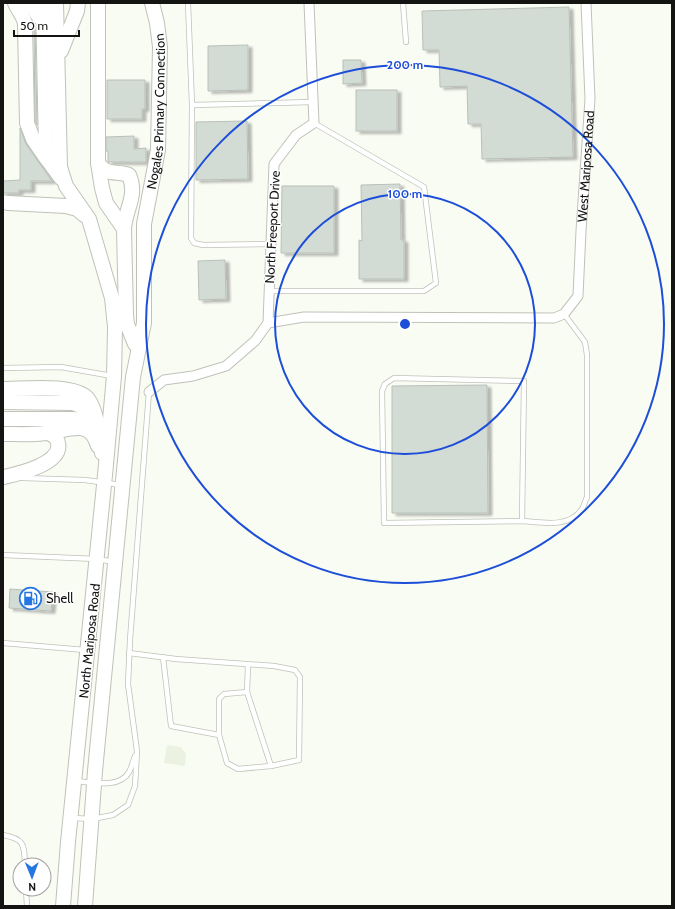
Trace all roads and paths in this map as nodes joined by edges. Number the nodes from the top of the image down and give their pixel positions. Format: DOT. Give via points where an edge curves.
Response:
graph roads {
  1 [pos="30,3"];
  2 [pos="35,3"];
  3 [pos="43,3"];
  4 [pos="49,3"];
  5 [pos="56,3"];
  6 [pos="63,3"];
  7 [pos="71,3"];
  8 [pos="78,3"];
  9 [pos="98,3"];
  10 [pos="152,3"];
  11 [pos="188,3"];
  12 [pos="309,3"];
  13 [pos="402,3"];
  14 [pos="586,3"];
  15 [pos="15,4"];
  16 [pos="41,21"];
  17 [pos="68,32"];
  18 [pos="406,42"];
  19 [pos="62,48"];
  20 [pos="58,70"];
  21 [pos="313,102"];
  22 [pos="192,105"];
  23 [pos="314,123"];
  24 [pos="47,159"];
  25 [pos="98,163"];
  26 [pos="66,186"];
  27 [pos="148,197"];
  28 [pos="3,202"];
  29 [pos="88,219"];
  30 [pos="124,229"];
  31 [pos="271,244"];
  32 [pos="269,291"];
  33 [pos="564,314"];
  34 [pos="268,323"];
  35 [pos="135,344"];
  36 [pos="136,360"];
  37 [pos="3,368"];
  38 [pos="114,376"];
  39 [pos="134,377"];
  40 [pos="3,389"];
  41 [pos="149,392"];
  42 [pos="3,396"];
  43 [pos="3,402"];
  44 [pos="3,411"];
  45 [pos="3,419"];
  46 [pos="90,426"];
  47 [pos="3,427"];
  48 [pos="48,433"];
  49 [pos="3,434"];
  50 [pos="104,474"];
  51 [pos="3,477"];
  52 [pos="123,486"];
  53 [pos="522,521"];
  54 [pos="3,555"];
  55 [pos="97,560"];
  56 [pos="115,562"];
  57 [pos="3,643"];
  58 [pos="88,650"];
  59 [pos="129,653"];
  60 [pos="163,657"];
  61 [pos="248,665"];
  62 [pos="247,692"];
  63 [pos="219,735"];
  64 [pos="137,751"];
  65 [pos="271,766"];
  66 [pos="75,780"];
  67 [pos="94,782"];
  68 [pos="71,818"];
  69 [pos="92,819"];
  70 [pos="3,834"];
  71 [pos="25,857"];
  72 [pos="63,906"];
  73 [pos="85,906"];
  1 -- 16 [label="highway"];
  2 -- 16 [label="highway"];
  3 -- 16 [label="highway"];
  4 -- 16 [label="highway" via="49,9"];
  5 -- 20 [label="highway"];
  6 -- 19 [label="highway"];
  7 -- 17 [label="highway"];
  8 -- 17 [label="highway"];
  9 -- 25 [label="highway"];
  10 -- 27 [label="highway, Nogales Primary Connection" via="160,47 160,71 158,150"];
  11 -- 22 [label="lane"];
  12 -- 21 [label="street"];
  13 -- 18 [label="lane"];
  14 -- 33 [label="street, West Mariposa Road" via="590,99 578,296"];
  15 -- 24 [label="highway" via="23,15 25,24 27,123 33,139"];
  16 -- 24 [label="highway"];
  17 -- 19 [label="highway"];
  19 -- 20 [label="highway"];
  20 -- 26 [label="highway" via="60,167"];
  21 -- 22 [label="lane"];
  21 -- 23 [label="street"];
  22 -- 31 [label="lane" via="191,238 194,243 203,245"];
  23 -- 31 [label="street, North Freeport Drive" via="296,135 274,164"];
  23 -- 32 [label="lane" via="424,188 436,283 424,291"];
  24 -- 26 [label="highway"];
  25 -- 30 [label="highway" via="106,203"];
  25 -- 30 [label="highway, Nogales Primary Connection" via="103,170 110,173 129,175 132,182 132,202"];
  26 -- 29 [label="highway"];
  27 -- 35 [label="highway, Nogales Primary Connection" via="138,212 134,226"];
  27 -- 36 [label="highway, Nogales Primary Connection" via="143,237 144,323"];
  28 -- 29 [label="highway" via="66,206 77,209"];
  29 -- 38 [label="highway" via="112,298 115,327"];
  30 -- 35 [label="highway, Nogales Primary Connection" via="126,316"];
  31 -- 32 [label="street, North Freeport Drive"];
  32 -- 34 [label="street, North Freeport Drive"];
  33 -- 34 [label="street" via="554,318 304,317"];
  33 -- 53 [label="lane" via="585,342 587,355 587,498 582,510 563,522"];
  34 -- 41 [label="street" via="255,341 226,366 193,376 164,380"];
  35 -- 36 [label="highway, Nogales Primary Connection"];
  36 -- 39 [label="highway, Nogales Primary Connection"];
  37 -- 38 [label="lane" via="61,367"];
  38 -- 39 [label="highway"];
  38 -- 50 [label="highway, North Mariposa Road"];
  39 -- 52 [label="highway"];
  40 -- 46 [label="highway" via="61,389 83,394 88,400"];
  41 -- 59 [label="lane"];
  42 -- 46 [label="highway" via="61,395 80,398 86,403"];
  43 -- 46 [label="highway" via="73,403 86,411"];
  44 -- 46 [label="highway" via="70,410 84,416"];
  45 -- 46 [label="highway" via="74,419"];
  46 -- 47 [label="highway"];
  46 -- 48 [label="highway"];
  46 -- 50 [label="highway"];
  46 -- 50 [label="highway" via="99,433"];
  48 -- 49 [label="highway"];
  48 -- 51 [label="highway" via="58,440 59,446 55,454 45,463 29,471"];
  50 -- 51 [label="lane" via="85,480"];
  50 -- 52 [label="lane"];
  50 -- 55 [label="highway, North Mariposa Road"];
  52 -- 56 [label="highway, North Mariposa Road"];
  53 -- 53 [label="lane" via="524,381 394,378 385,384 382,391 384,523"];
  54 -- 55 [label="lane"];
  55 -- 56 [label="lane"];
  55 -- 58 [label="highway, North Mariposa Road"];
  56 -- 67 [label="highway, North Mariposa Road"];
  57 -- 58 [label="lane"];
  58 -- 66 [label="highway, North Mariposa Road"];
  59 -- 60 [label="lane"];
  59 -- 64 [label="lane" via="128,684"];
  60 -- 61 [label="lane"];
  60 -- 63 [label="lane" via="171,726"];
  61 -- 62 [label="lane"];
  61 -- 65 [label="lane" via="295,670 300,677 299,760"];
  62 -- 63 [label="lane" via="224,694 219,699"];
  62 -- 65 [label="lane"];
  63 -- 65 [label="lane" via="227,764 238,769"];
  64 -- 67 [label="lane" via="129,773 119,781"];
  64 -- 69 [label="lane" via="135,786 128,805 113,815"];
  66 -- 67 [label="lane"];
  66 -- 68 [label="highway, North Mariposa Road"];
  67 -- 69 [label="highway, North Mariposa Road"];
  68 -- 69 [label="lane"];
  68 -- 72 [label="highway, North Mariposa Road"];
  69 -- 73 [label="highway, North Mariposa Road"];
  70 -- 71 [label="lane" via="18,839 24,846"];
}
